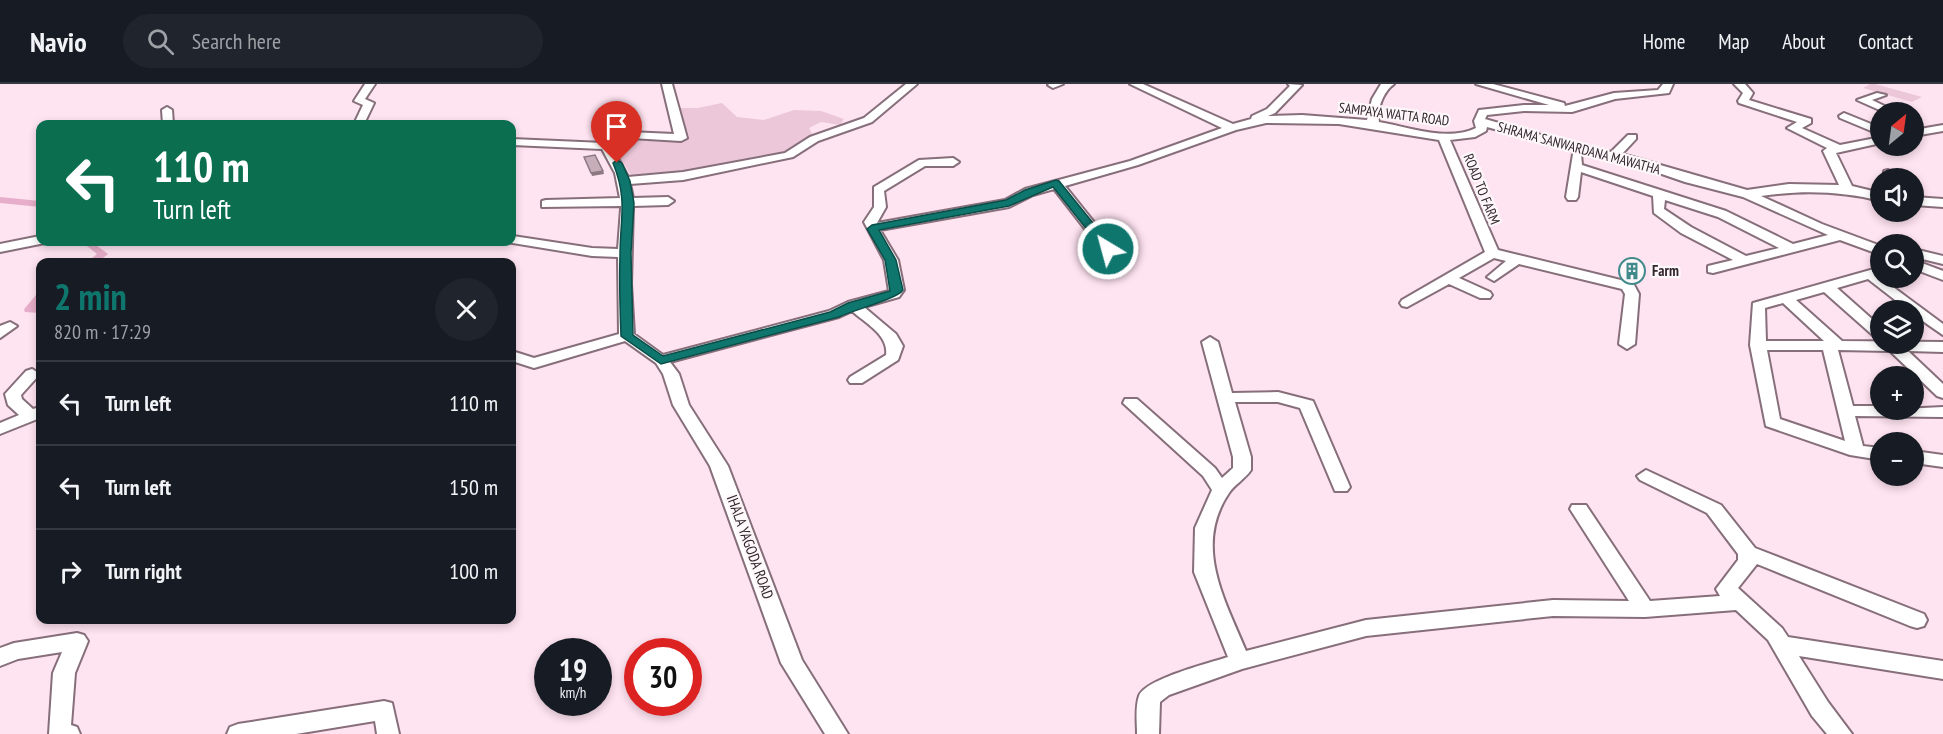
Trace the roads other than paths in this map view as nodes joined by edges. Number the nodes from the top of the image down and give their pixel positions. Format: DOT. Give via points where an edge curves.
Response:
graph roads {
  1 [pos="370,84"];
  2 [pos="667,84"];
  3 [pos="912,84"];
  4 [pos="1136,84"];
  5 [pos="1293,84"];
  6 [pos="1389,84"];
  7 [pos="1481,84"];
  8 [pos="1668,84"];
  9 [pos="1740,84"];
  10 [pos="1538,87"];
  11 [pos="1881,95"];
  12 [pos="1590,103"];
  13 [pos="1870,103"];
  14 [pos="1851,107"];
  15 [pos="1572,109"];
  16 [pos="167,110"];
  17 [pos="1870,113"];
  18 [pos="1844,116"];
  19 [pos="168,120"];
  20 [pos="361,120"];
  21 [pos="1253,120"];
  22 [pos="1479,121"];
  23 [pos="1375,124"];
  24 [pos="1924,124"];
  25 [pos="1870,127"];
  26 [pos="1232,128"];
  27 [pos="1939,129"];
  28 [pos="1924,132"];
  29 [pos="1443,136"];
  30 [pos="1632,137"];
  31 [pos="516,142"];
  32 [pos="1870,142"];
  33 [pos="606,146"];
  34 [pos="1836,148"];
  35 [pos="1578,149"];
  36 [pos="1613,156"];
  37 [pos="953,162"];
  38 [pos="1576,166"];
  39 [pos="625,181"];
  40 [pos="1056,183"];
  41 [pos="1847,189"];
  42 [pos="1659,193"];
  43 [pos="1744,193"];
  44 [pos="1870,194"];
  45 [pos="1572,197"];
  46 [pos="1924,199"];
  47 [pos="668,201"];
  48 [pos="629,203"];
  49 [pos="1943,203"];
  50 [pos="546,204"];
  51 [pos="1722,214"];
  52 [pos="872,229"];
  53 [pos="1841,236"];
  54 [pos="516,240"];
  55 [pos="36,241"];
  56 [pos="1870,246"];
  57 [pos="0,248"];
  58 [pos="1108,249"];
  59 [pos="1792,249"];
  60 [pos="625,253"];
  61 [pos="1492,253"];
  62 [pos="1924,255"];
  63 [pos="1518,258"];
  64 [pos="1943,260"];
  65 [pos="1745,261"];
  66 [pos="1924,268"];
  67 [pos="1713,269"];
  68 [pos="1870,275"];
  69 [pos="1943,276"];
  70 [pos="1494,277"];
  71 [pos="1446,278"];
  72 [pos="1827,287"];
  73 [pos="1894,288"];
  74 [pos="1485,295"];
  75 [pos="1787,300"];
  76 [pos="1407,303"];
  77 [pos="853,305"];
  78 [pos="1870,325"];
  79 [pos="1943,331"];
  80 [pos="627,336"];
  81 [pos="1210,342"];
  82 [pos="1627,344"];
  83 [pos="1758,345"];
  84 [pos="1833,345"];
  85 [pos="1870,346"];
  86 [pos="1924,347"];
  87 [pos="1943,347"];
  88 [pos="1902,354"];
  89 [pos="516,357"];
  90 [pos="661,360"];
  91 [pos="32,374"];
  92 [pos="856,380"];
  93 [pos="1943,393"];
  94 [pos="1225,398"];
  95 [pos="1131,403"];
  96 [pos="1846,411"];
  97 [pos="1943,412"];
  98 [pos="36,414"];
  99 [pos="0,429"];
  100 [pos="1856,451"];
  101 [pos="1870,453"];
  102 [pos="1924,459"];
  103 [pos="1943,461"];
  104 [pos="1646,476"];
  105 [pos="1341,487"];
  106 [pos="1221,490"];
  107 [pos="1579,509"];
  108 [pos="1748,553"];
  109 [pos="1737,602"];
  110 [pos="1644,609"];
  111 [pos="1917,620"];
  112 [pos="1783,645"];
  113 [pos="0,658"];
  114 [pos="1240,661"];
  115 [pos="1943,670"];
  116 [pos="69,734"];
  117 [pos="238,734"];
  118 [pos="388,734"];
  119 [pos="837,734"];
  120 [pos="1148,734"];
  121 [pos="1841,734"];
  1 -- 20 [label="street" via="359,101 369,103"];
  2 -- 33 [label="street" via="681,138 629,135"];
  3 -- 39 [label="street" via="868,120 814,139 789,155 683,176"];
  4 -- 26 [label="street"];
  5 -- 21 [label="street" via="1297,85 1271,111"];
  6 -- 23 [label="street" via="1377,99 1372,119"];
  7 -- 15 [label="street"];
  8 -- 12 [label="street, SAMPAYA WATTA ROAD" via="1659,93 1614,96"];
  9 -- 34 [label="street" via="1748,93 1743,101 1807,121 1793,128"];
  10 -- 12 [label="street"];
  11 -- 13 [label="street" via="1862,100"];
  12 -- 15 [label="street, SAMPAYA WATTA ROAD"];
  14 -- 17 [label="street"];
  15 -- 22 [label="street, SAMPAYA WATTA ROAD" via="1483,112"];
  16 -- 19 [label="street"];
  18 -- 25 [label="street"];
  21 -- 23 [label="street, SAMPAYA WATTA ROAD"];
  21 -- 26 [label="street, SAMPAYA WATTA ROAD"];
  22 -- 29 [label="street, SAMPAYA WATTA ROAD" via="1482,129 1476,134"];
  22 -- 35 [label="street, SHRAMA SANWARDANA MAWATHA"];
  23 -- 29 [label="street, SAMPAYA WATTA ROAD"];
  24 -- 27 [label="street"];
  26 -- 40 [label="street, SAMPAYA WATTA ROAD" via="1134,163"];
  27 -- 28 [label="street"];
  29 -- 61 [label="street, ROAD TO FARM"];
  30 -- 36 [label="street"];
  31 -- 33 [label="street"];
  32 -- 34 [label="street"];
  33 -- 39 [label="street"];
  34 -- 41 [label="street" via="1829,151"];
  35 -- 36 [label="street, SHRAMA SANWARDANA MAWATHA"];
  35 -- 38 [label="street"];
  36 -- 43 [label="street, SHRAMA SANWARDANA MAWATHA"];
  37 -- 52 [label="street" via="923,162 878,190 880,207 870,222"];
  38 -- 42 [label="street"];
  38 -- 45 [label="street"];
  39 -- 48 [label="street"];
  40 -- 52 [label="street, SAMPAYA WATTA ROAD" via="1009,203"];
  40 -- 58 [label="street"];
  41 -- 43 [label="street" via="1789,188"];
  41 -- 44 [label="street"];
  42 -- 51 [label="street"];
  42 -- 65 [label="street" via="1658,210 1686,230"];
  43 -- 51 [label="street"];
  43 -- 53 [label="street, SHRAMA SANWARDANA MAWATHA"];
  46 -- 49 [label="street"];
  47 -- 48 [label="street"];
  48 -- 50 [label="street"];
  48 -- 60 [label="street"];
  51 -- 59 [label="street"];
  52 -- 77 [label="street" via="891,260 897,290"];
  53 -- 56 [label="street, SHRAMA SANWARDANA MAWATHA"];
  53 -- 59 [label="street"];
  54 -- 60 [label="street"];
  55 -- 57 [label="street"];
  59 -- 65 [label="street"];
  60 -- 80 [label="street"];
  61 -- 63 [label="street"];
  61 -- 71 [label="street"];
  62 -- 64 [label="street"];
  63 -- 70 [label="street"];
  63 -- 82 [label="street" via="1628,286 1632,294"];
  65 -- 67 [label="street"];
  66 -- 69 [label="street"];
  68 -- 72 [label="street"];
  71 -- 74 [label="street"];
  71 -- 76 [label="street"];
  72 -- 75 [label="street"];
  72 -- 78 [label="street"];
  73 -- 79 [label="street"];
  75 -- 83 [label="street" via="1758,306"];
  75 -- 84 [label="street"];
  77 -- 90 [label="street" via="834,314"];
  77 -- 92 [label="street" via="891,337 895,346 893,357"];
  80 -- 89 [label="street" via="534,363"];
  80 -- 90 [label="street"];
  81 -- 94 [label="street"];
  83 -- 84 [label="street"];
  83 -- 100 [label="street" via="1772,422"];
  84 -- 85 [label="street"];
  84 -- 96 [label="street"];
  86 -- 87 [label="street"];
  88 -- 93 [label="street"];
  90 -- 119 [label="street, IHALA YAGODA ROAD" via="681,405 719,465 792,663"];
  91 -- 98 [label="street" via="13,394 14,401"];
  94 -- 105 [label="street" via="1283,397 1307,405"];
  94 -- 106 [label="street" via="1242,457 1242,471"];
  95 -- 106 [label="street" via="1209,472"];
  96 -- 97 [label="street"];
  96 -- 100 [label="street"];
  98 -- 99 [label="street"];
  100 -- 101 [label="street"];
  102 -- 103 [label="street"];
  104 -- 108 [label="street" via="1714,508"];
  106 -- 114 [label="street" via="1204,528 1204,572"];
  107 -- 110 [label="street"];
  108 -- 109 [label="street" via="1748,562 1726,589"];
  108 -- 111 [label="street"];
  109 -- 110 [label="street"];
  109 -- 112 [label="street"];
  110 -- 114 [label="street" via="1553,608 1366,628"];
  112 -- 115 [label="street"];
  112 -- 121 [label="street" via="1820,709"];
  113 -- 116 [label="street" via="14,651 77,641 64,673 59,732"];
  114 -- 120 [label="street" via="1161,689 1149,698"];
  117 -- 118 [label="street" via="384,710"];
}
